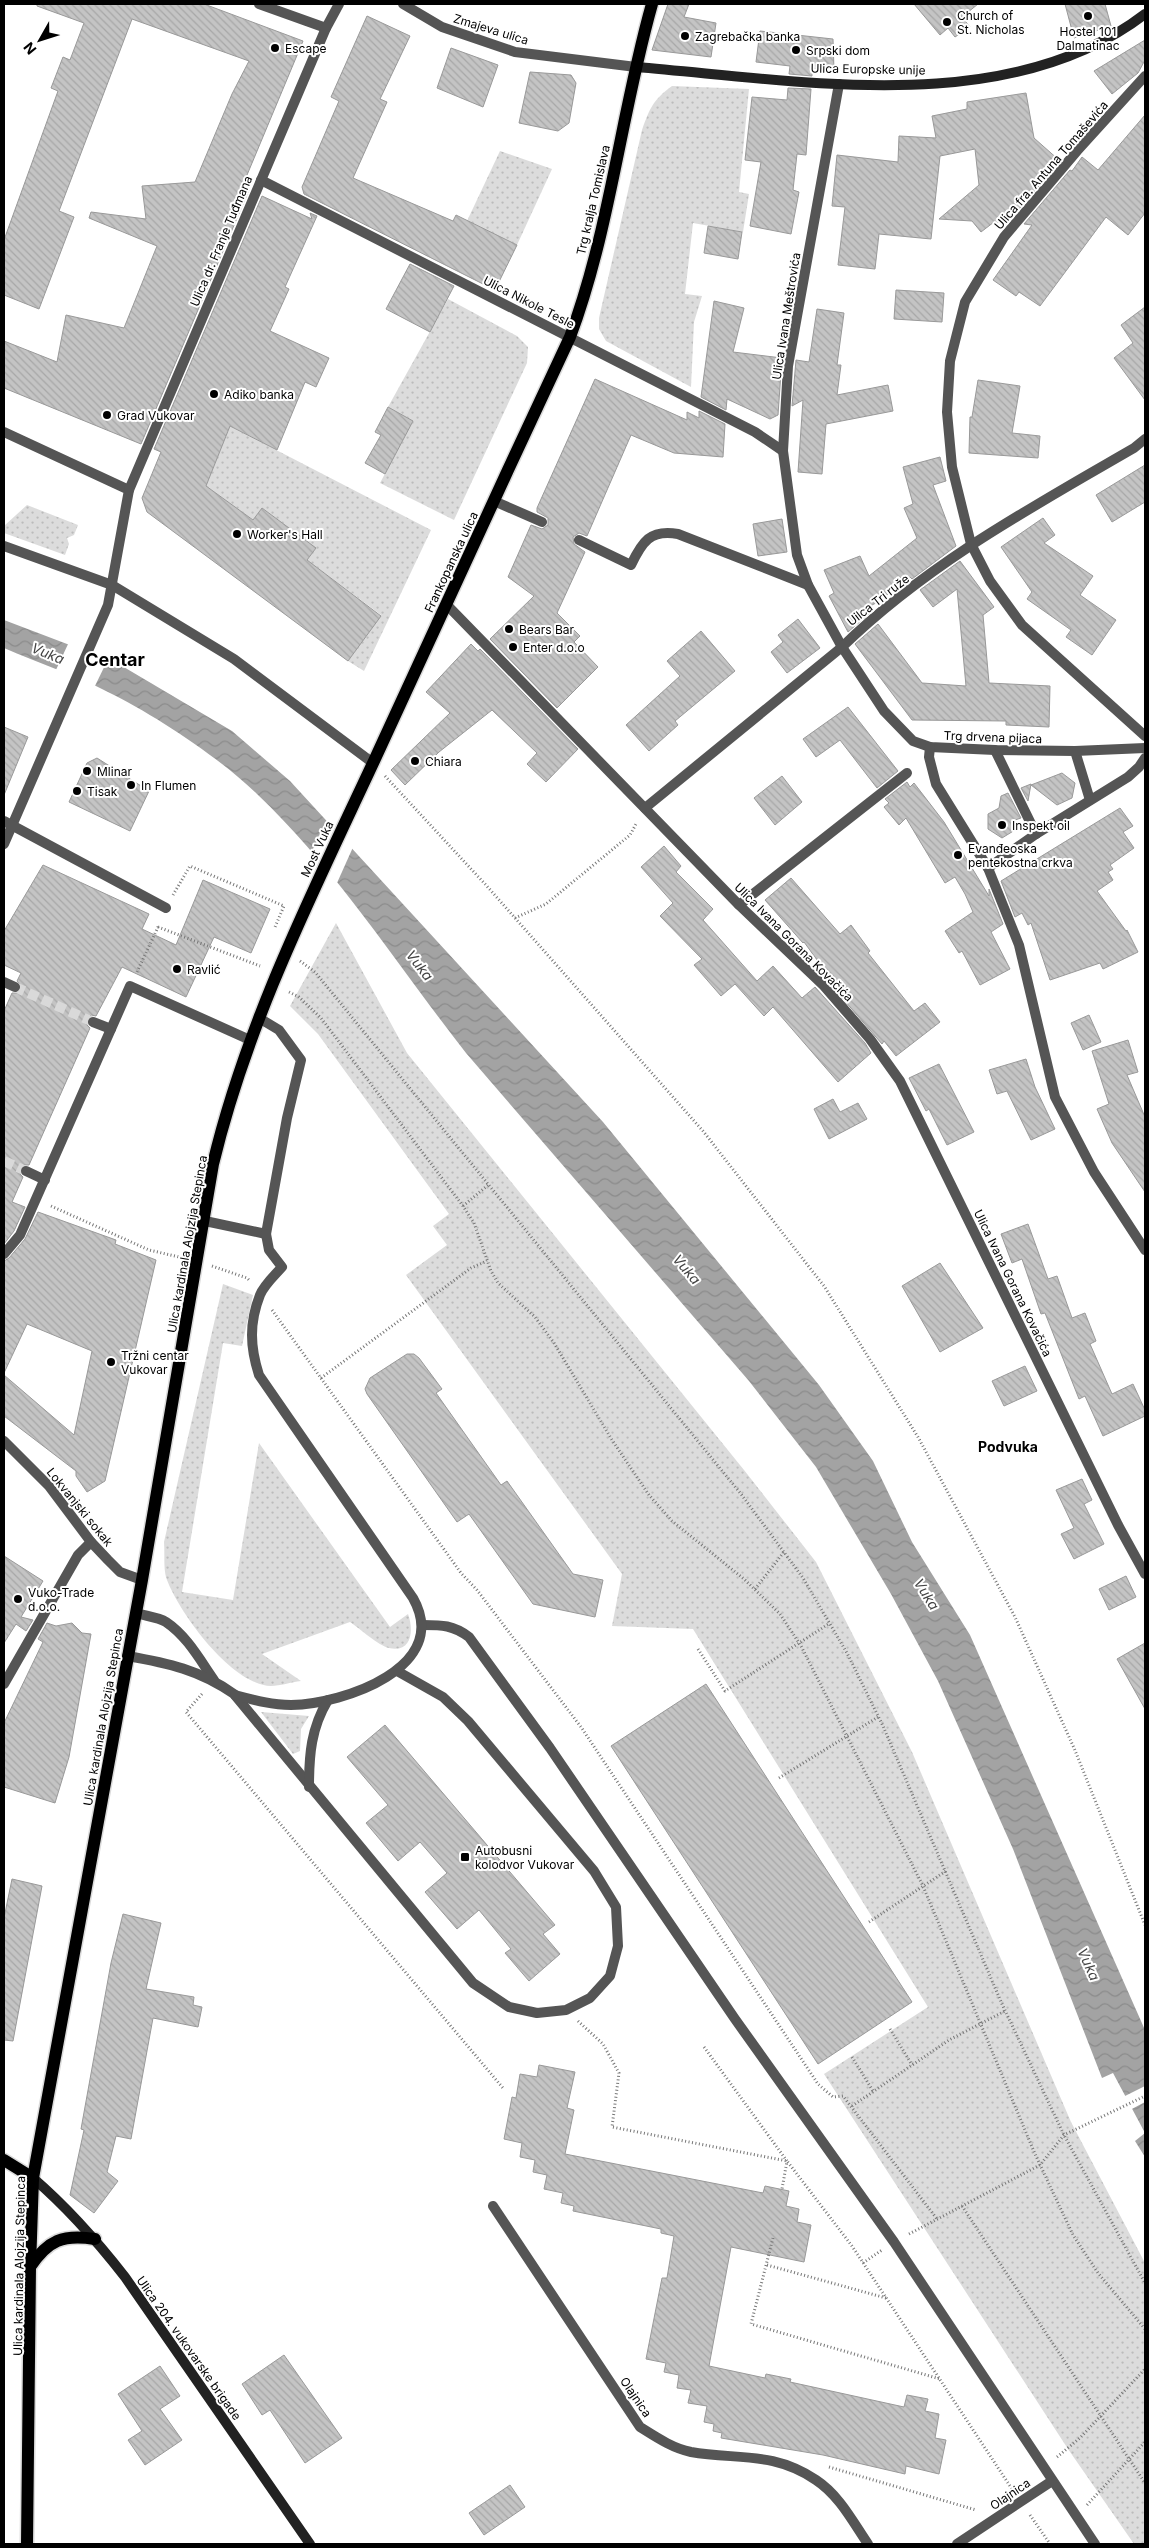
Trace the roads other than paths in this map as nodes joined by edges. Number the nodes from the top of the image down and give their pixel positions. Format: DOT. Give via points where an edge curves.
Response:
graph roads {
  1 [pos="259,4"];
  2 [pos="339,4"];
  3 [pos="403,4"];
  4 [pos="652,4"];
  5 [pos="1145,14"];
  6 [pos="326,28"];
  7 [pos="636,67"];
  8 [pos="1145,76"];
  9 [pos="839,84"];
  10 [pos="261,180"];
  11 [pos="570,337"];
  12 [pos="4,432"];
  13 [pos="1145,439"];
  14 [pos="783,451"];
  15 [pos="129,490"];
  16 [pos="494,501"];
  17 [pos="542,522"];
  18 [pos="579,540"];
  19 [pos="971,544"];
  20 [pos="4,546"];
  21 [pos="112,585"];
  22 [pos="808,585"];
  23 [pos="446,604"];
  24 [pos="842,647"];
  25 [pos="1145,736"];
  26 [pos="930,747"];
  27 [pos="1145,748"];
  28 [pos="995,750"];
  29 [pos="1075,751"];
  30 [pos="1145,758"];
  31 [pos="373,762"];
  32 [pos="907,774"];
  33 [pos="356,798"];
  34 [pos="1090,800"];
  35 [pos="645,808"];
  36 [pos="8,823"];
  37 [pos="1036,834"];
  38 [pos="4,844"];
  39 [pos="988,868"];
  40 [pos="740,905"];
  41 [pos="166,908"];
  42 [pos="304,911"];
  43 [pos="4,982"];
  44 [pos="15,987"];
  45 [pos="259,1018"];
  46 [pos="94,1022"];
  47 [pos="111,1029"];
  48 [pos="250,1040"];
  49 [pos="26,1171"];
  50 [pos="45,1180"];
  51 [pos="205,1221"];
  52 [pos="266,1234"];
  53 [pos="1145,1250"];
  54 [pos="4,1254"];
  55 [pos="4,1441"];
  56 [pos="90,1542"];
  57 [pos="1145,1574"];
  58 [pos="142,1580"];
  59 [pos="136,1613"];
  60 [pos="423,1626"];
  61 [pos="127,1656"];
  62 [pos="397,1671"];
  63 [pos="214,1680"];
  64 [pos="4,1684"];
  65 [pos="234,1694"];
  66 [pos="328,1700"];
  67 [pos="309,1787"];
  68 [pos="4,2160"];
  69 [pos="33,2178"];
  70 [pos="493,2206"];
  71 [pos="95,2239"];
  72 [pos="30,2266"];
  73 [pos="1052,2481"];
  74 [pos="27,2544"];
  75 [pos="310,2544"];
  76 [pos="868,2544"];
  77 [pos="957,2544"];
  78 [pos="1095,2544"];
  1 -- 6 [label="street"];
  2 -- 6 [label="street, Ulica dr. Franje Tuđmana"];
  3 -- 7 [label="street, Zmajeva ulica" via="442,27 514,52"];
  4 -- 7 [label="main road, Trg kralja Tomislava"];
  5 -- 9 [label="main road, Ulica Europske unije" via="1102,42 1014,72 919,84"];
  6 -- 10 [label="street, Ulica dr. Franje Tuđmana"];
  7 -- 9 [label="main road, Ulica Europske unije"];
  7 -- 11 [label="main road, Trg kralja Tomislava" via="597,244"];
  8 -- 19 [label="street, Ulica fra. Antuna Tomaševića" via="1004,237 965,302 950,361 947,412 952,467"];
  9 -- 14 [label="street, Ulica Ivana Meštrovića" via="788,366"];
  10 -- 11 [label="street, Ulica Nikole Tesle"];
  10 -- 15 [label="street, Ulica dr. Franje Tuđmana"];
  11 -- 14 [label="street, Ulica Nikole Tesle" via="755,432"];
  11 -- 16 [label="main road, Frankopanska ulica"];
  12 -- 15 [label="street"];
  13 -- 19 [label="street, Uilca Tri ruže"];
  14 -- 22 [label="street, Ulica Ivana Meštrovića" via="797,555"];
  15 -- 21 [label="street, Ulica dr. Franje Tuđmana"];
  16 -- 17 [label="street"];
  16 -- 23 [label="main road, Frankopanska ulica"];
  18 -- 22 [label="street" via="631,565 641,546 651,536 664,532 678,534"];
  19 -- 24 [label="street, Uilca Tri ruže"];
  19 -- 25 [label="street, Ulica fra. Antuna Tomaševića" via="990,581 1022,625"];
  20 -- 21 [label="street"];
  21 -- 31 [label="street" via="234,659"];
  21 -- 36 [label="street, Ulica dr. Franje Tuđmana" via="108,605"];
  22 -- 24 [label="street, Ulica Ivana Meštrovića"];
  23 -- 31 [label="main road, Frankopanska ulica"];
  23 -- 35 [label="street, Ulica Ivana Gorana Kovačića"];
  24 -- 26 [label="street, Ulica Ivana Meštrovića" via="884,711 913,740"];
  24 -- 35 [label="street, Uilca Tri ruže"];
  26 -- 28 [label="street, Trg drvena pijaca"];
  26 -- 39 [label="street, Trg drvena pijaca" via="929,757 936,784"];
  27 -- 29 [label="street, Trg drvena pijaca"];
  28 -- 29 [label="street, Trg drvena pijaca"];
  28 -- 37 [label="street"];
  29 -- 34 [label="street"];
  30 -- 34 [label="street" via="1128,777"];
  31 -- 33 [label="main road, Frankopanska ulica"];
  32 -- 40 [label="street"];
  33 -- 42 [label="main road, Most Vuka"];
  34 -- 37 [label="street"];
  35 -- 40 [label="street, Ulica Ivana Gorana Kovačića"];
  36 -- 38 [label="street, Ulica dr. Franje Tuđmana"];
  36 -- 41 [label="street"];
  37 -- 39 [label="street"];
  39 -- 53 [label="street, Trg drvena pijaca" via="1018,945 1055,1097 1094,1172"];
  40 -- 57 [label="street, Ulica Ivana Gorana Kovačića" via="824,986 870,1039 900,1081"];
  42 -- 45 [label="main road, Ulica kardinala Alojzija Stepinca"];
  43 -- 44 [label="street"];
  45 -- 48 [label="main road, Ulica kardinala Alojzija Stepinca"];
  45 -- 52 [label="street" via="279,1030 301,1060"];
  46 -- 47 [label="street"];
  47 -- 48 [label="street" via="130,986"];
  47 -- 50 [label="street"];
  48 -- 51 [label="main road, Ulica kardinala Alojzija Stepinca" via="226,1109 213,1164"];
  49 -- 50 [label="street"];
  50 -- 54 [label="street" via="20,1236"];
  51 -- 52 [label="street"];
  51 -- 58 [label="main road, Ulica kardinala Alojzija Stepinca"];
  52 -- 60 [label="street" via="269,1250 282,1267 260,1293 251,1331 252,1353 259,1375 413,1598 421,1612"];
  55 -- 56 [label="street, Lokvanjski sokak" via="49,1486"];
  56 -- 58 [label="street, Lokvanjski sokak" via="120,1572"];
  56 -- 64 [label="street" via="78,1555"];
  58 -- 59 [label="main road, Ulica kardinala Alojzija Stepinca"];
  59 -- 61 [label="main road, Ulica kardinala Alojzija Stepinca"];
  59 -- 63 [label="street" via="165,1621 178,1632"];
  60 -- 62 [label="street" via="414,1654"];
  60 -- 73 [label="street" via="457,1628 468,1637 555,1756 734,2019 894,2242"];
  61 -- 63 [label="street" via="174,1664"];
  61 -- 69 [label="main road, Ulica kardinala Alojzija Stepinca"];
  62 -- 66 [label="street" via="359,1690"];
  62 -- 67 [label="street" via="443,1698 468,1722 594,1872 616,1908 618,1946 610,1976 590,1998 566,2010 537,2013 510,2007 473,1983"];
  63 -- 65 [label="street"];
  65 -- 66 [label="street" via="259,1702 292,1705"];
  65 -- 67 [label="street"];
  66 -- 67 [label="street" via="317,1718 312,1736"];
  68 -- 69 [label="main road"];
  69 -- 71 [label="main road, Ulica 204. vukovarske brigade" via="62,2203"];
  69 -- 72 [label="main road, Ulica kardinala Alojzija Stepinca"];
  70 -- 76 [label="street, Olajnica" via="640,2426 663,2442 691,2452 753,2456 791,2466 816,2480 839,2501"];
  71 -- 72 [label="main road" via="65,2237 40,2252"];
  71 -- 75 [label="main road, Ulica 204. vukovarske brigade" via="125,2277"];
  72 -- 74 [label="main road, Ulica kardinala Alojzija Stepinca"];
  73 -- 77 [label="street, Olajnica"];
  73 -- 78 [label="street"];
}
